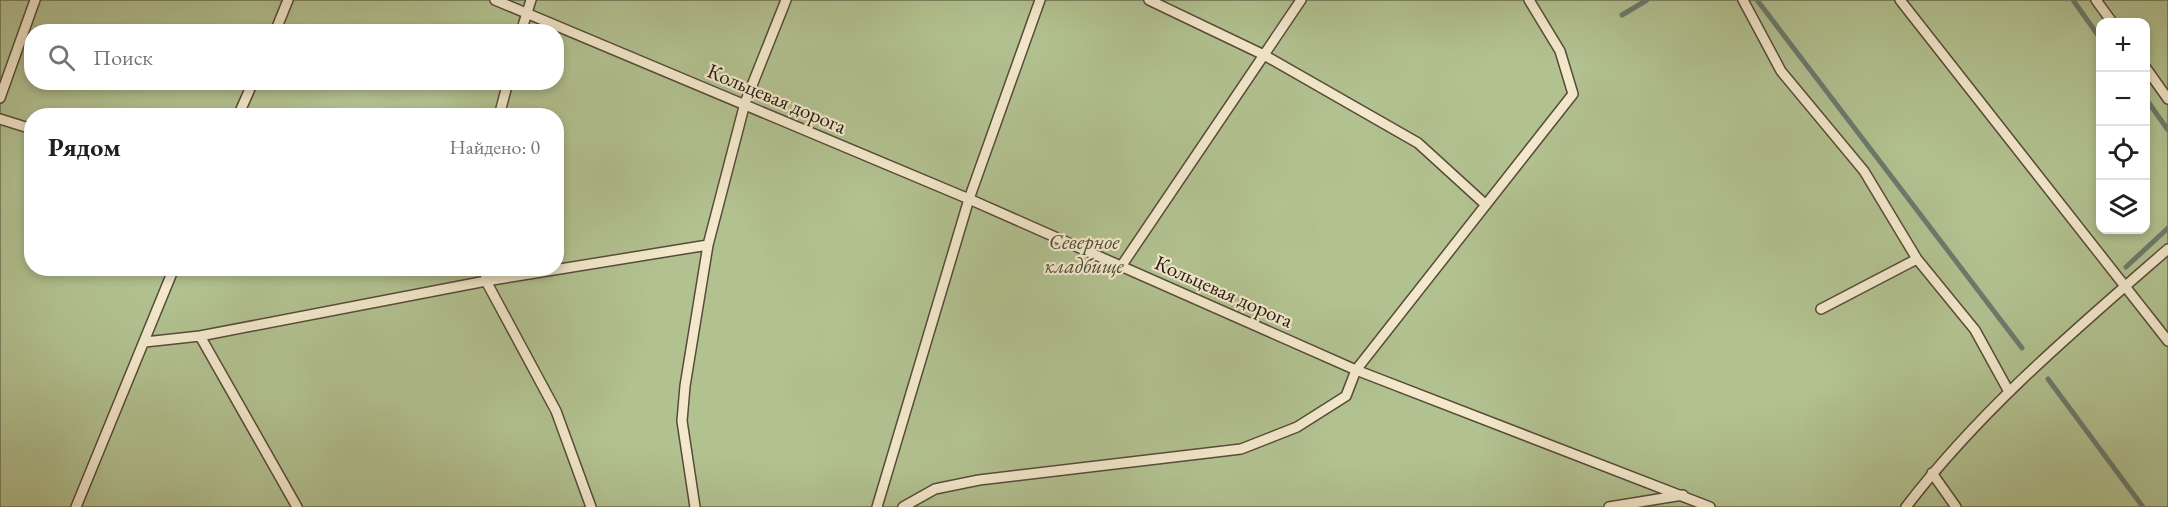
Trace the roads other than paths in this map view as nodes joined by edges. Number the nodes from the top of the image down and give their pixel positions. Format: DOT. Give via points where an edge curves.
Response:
graph roads {
  1 [pos="35,0"];
  2 [pos="288,0"];
  3 [pos="495,0"];
  4 [pos="531,0"];
  5 [pos="786,0"];
  6 [pos="1040,0"];
  7 [pos="1149,0"];
  8 [pos="1301,0"];
  9 [pos="1528,0"];
  10 [pos="1743,0"];
  11 [pos="1900,0"];
  12 [pos="2096,0"];
  13 [pos="526,13"];
  14 [pos="2109,18"];
  15 [pos="26,24"];
  16 [pos="278,24"];
  17 [pos="523,24"];
  18 [pos="553,24"];
  19 [pos="564,29"];
  20 [pos="24,31"];
  21 [pos="1264,55"];
  22 [pos="2148,72"];
  23 [pos="249,90"];
  24 [pos="506,90"];
  25 [pos="0,98"];
  26 [pos="2168,99"];
  27 [pos="745,103"];
  28 [pos="242,108"];
  29 [pos="501,108"];
  30 [pos="0,119"];
  31 [pos="24,126"];
  32 [pos="969,199"];
  33 [pos="1486,205"];
  34 [pos="708,245"];
  35 [pos="2168,249"];
  36 [pos="1917,259"];
  37 [pos="1122,265"];
  38 [pos="564,268"];
  39 [pos="171,276"];
  40 [pos="486,276"];
  41 [pos="517,276"];
  42 [pos="486,281"];
  43 [pos="2127,285"];
  44 [pos="1821,309"];
  45 [pos="200,336"];
  46 [pos="2168,341"];
  47 [pos="145,342"];
  48 [pos="1356,369"];
  49 [pos="2008,390"];
  50 [pos="1932,473"];
  51 [pos="1683,495"];
  52 [pos="76,507"];
  53 [pos="297,507"];
  54 [pos="591,507"];
  55 [pos="695,507"];
  56 [pos="877,507"];
  57 [pos="903,507"];
  58 [pos="1609,507"];
  59 [pos="1710,507"];
  60 [pos="1906,507"];
  61 [pos="1956,507"];
  1 -- 15 [label="lane"];
  2 -- 16 [label="lane"];
  3 -- 13 [label="lane, Кольцевая дорога"];
  4 -- 13 [label="lane"];
  5 -- 27 [label="lane"];
  6 -- 32 [label="lane"];
  7 -- 21 [label="lane"];
  8 -- 21 [label="lane"];
  9 -- 33 [label="lane" via="1560,51 1574,94"];
  10 -- 36 [label="lane" via="1780,71 1864,171"];
  11 -- 43 [label="lane"];
  12 -- 14 [label="lane"];
  13 -- 17 [label="lane"];
  13 -- 18 [label="lane, Кольцевая дорога"];
  19 -- 27 [label="lane, Кольцевая дорога"];
  20 -- 25 [label="lane"];
  21 -- 33 [label="lane" via="1418,143"];
  21 -- 37 [label="lane"];
  22 -- 26 [label="lane"];
  23 -- 28 [label="lane"];
  24 -- 29 [label="lane"];
  27 -- 32 [label="lane, Кольцевая дорога"];
  27 -- 34 [label="lane"];
  30 -- 31 [label="lane"];
  32 -- 37 [label="lane, Кольцевая дорога"];
  32 -- 56 [label="lane"];
  33 -- 48 [label="lane"];
  34 -- 38 [label="lane"];
  34 -- 55 [label="lane" via="682,421"];
  35 -- 43 [label="lane"];
  36 -- 44 [label="lane"];
  36 -- 49 [label="lane" via="1975,330"];
  37 -- 48 [label="lane, Кольцевая дорога"];
  39 -- 47 [label="lane"];
  40 -- 42 [label="lane"];
  41 -- 42 [label="lane"];
  42 -- 45 [label="lane"];
  42 -- 54 [label="lane" via="556,411"];
  43 -- 46 [label="lane"];
  43 -- 49 [label="lane"];
  45 -- 47 [label="lane"];
  45 -- 53 [label="lane"];
  47 -- 52 [label="lane"];
  48 -- 51 [label="lane, Кольцевая дорога"];
  48 -- 57 [label="lane" via="1346,396 1297,427 1241,449 979,480 935,489"];
  49 -- 50 [label="lane"];
  50 -- 60 [label="lane"];
  50 -- 61 [label="lane"];
  51 -- 58 [label="lane"];
  51 -- 59 [label="lane, Кольцевая дорога"];
}
